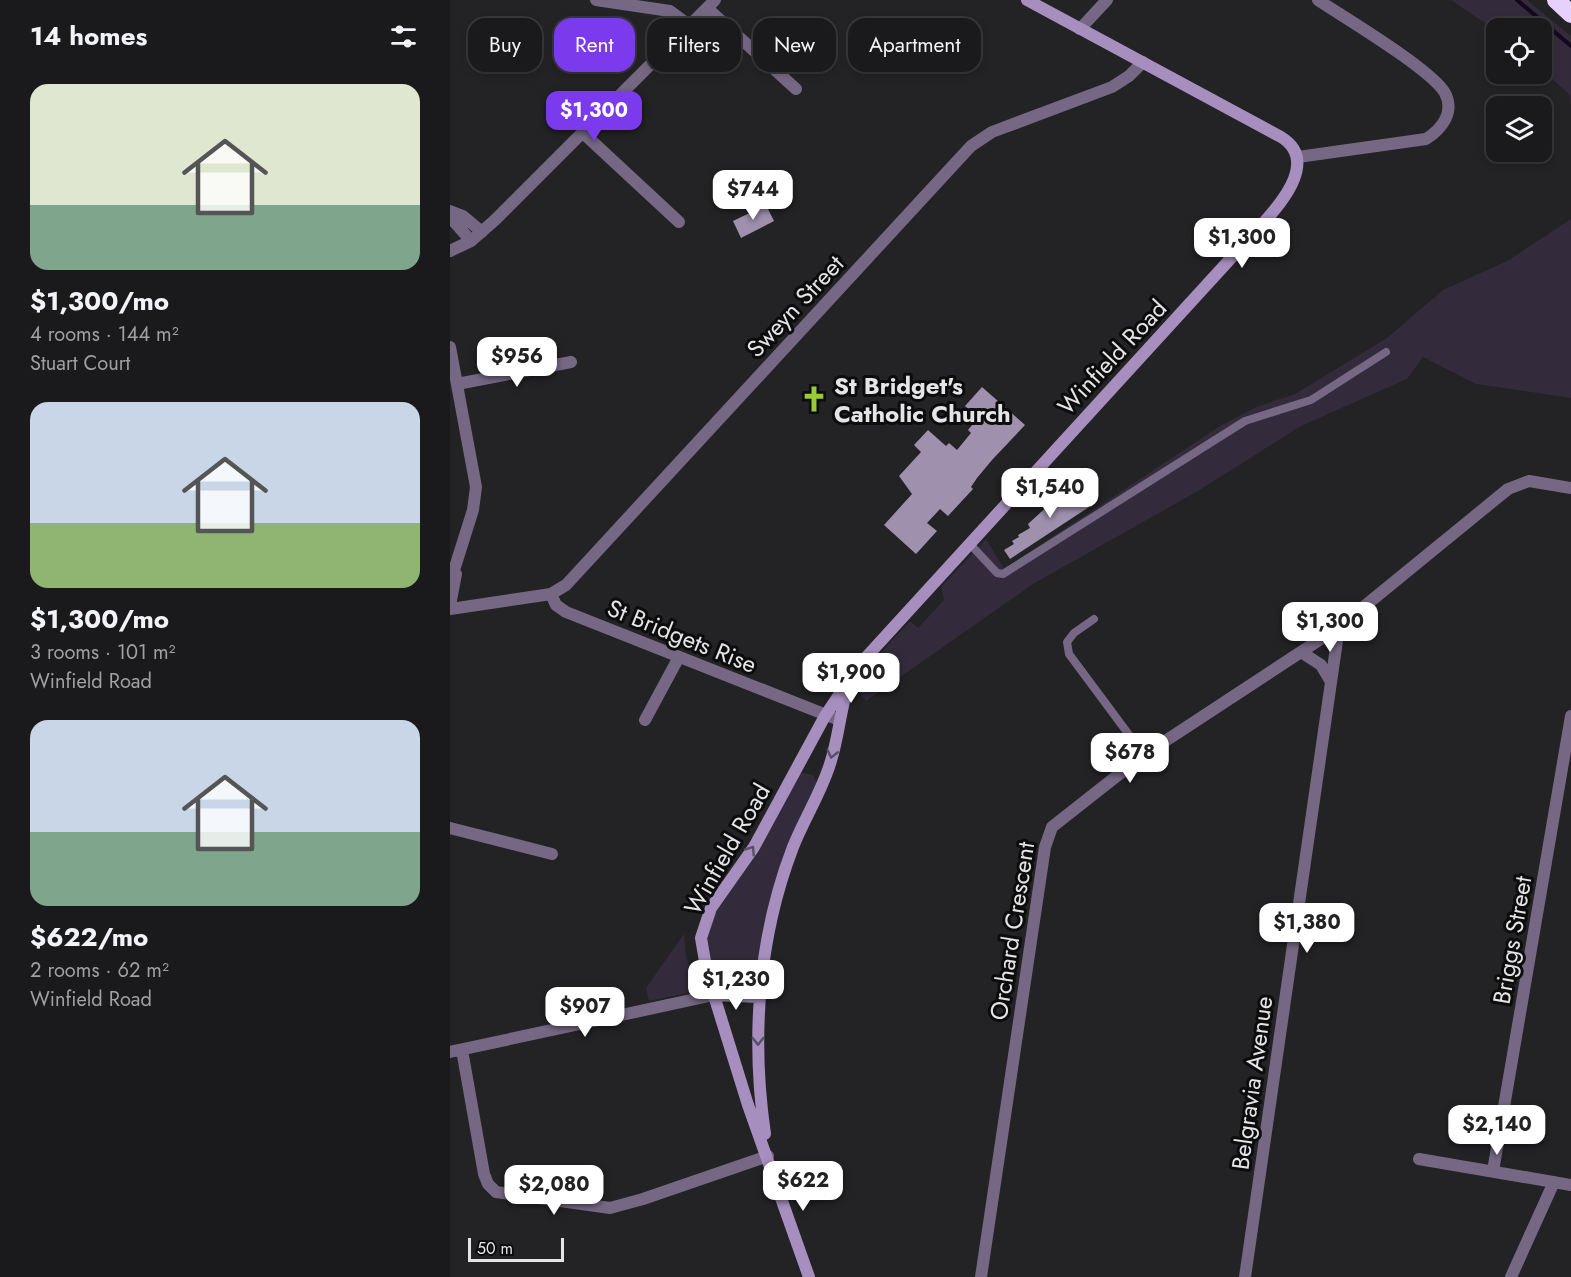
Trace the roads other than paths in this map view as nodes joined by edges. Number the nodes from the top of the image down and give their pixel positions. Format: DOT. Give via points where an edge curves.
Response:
graph roads {
  1 [pos="596,0"];
  2 [pos="1027,0"];
  3 [pos="1107,0"];
  4 [pos="1318,0"];
  5 [pos="1556,0"];
  6 [pos="711,4"];
  7 [pos="1571,14"];
  8 [pos="679,18"];
  9 [pos="696,18"];
  10 [pos="1080,29"];
  11 [pos="1143,62"];
  12 [pos="647,67"];
  13 [pos="796,89"];
  14 [pos="582,132"];
  15 [pos="1298,157"];
  16 [pos="450,212"];
  17 [pos="450,217"];
  18 [pos="679,222"];
  19 [pos="482,232"];
  20 [pos="471,241"];
  21 [pos="450,251"];
  22 [pos="450,347"];
  23 [pos="1386,352"];
  24 [pos="571,362"];
  25 [pos="457,384"];
  26 [pos="1571,488"];
  27 [pos="969,543"];
  28 [pos="457,567"];
  29 [pos="450,583"];
  30 [pos="551,594"];
  31 [pos="500,603"];
  32 [pos="450,607"];
  33 [pos="450,616"];
  34 [pos="1094,619"];
  35 [pos="1339,627"];
  36 [pos="1301,652"];
  37 [pos="679,657"];
  38 [pos="850,677"];
  39 [pos="1331,682"];
  40 [pos="825,716"];
  41 [pos="1571,716"];
  42 [pos="645,720"];
  43 [pos="839,720"];
  44 [pos="1144,755"];
  45 [pos="450,828"];
  46 [pos="552,854"];
  47 [pos="714,995"];
  48 [pos="759,997"];
  49 [pos="456,1051"];
  50 [pos="768,1156"];
  51 [pos="1419,1159"];
  52 [pos="1493,1171"];
  53 [pos="1554,1182"];
  54 [pos="1571,1185"];
  55 [pos="809,1277"];
  56 [pos="981,1277"];
  57 [pos="1245,1277"];
  58 [pos="1511,1277"];
  1 -- 8 [label="street" via="670,12"];
  2 -- 10 [label="street"];
  3 -- 10 [label="street"];
  4 -- 15 [label="street" via="1425,73 1446,96 1448,112 1441,127 1420,141"];
  5 -- 7 [label="highway"];
  6 -- 9 [label="street"];
  6 -- 13 [label="street"];
  10 -- 11 [label="street"];
  11 -- 15 [label="street" via="1281,137 1292,145"];
  11 -- 30 [label="street, Sweyn Street" via="1112,87 992,132 971,146 573,578"];
  12 -- 14 [label="street"];
  14 -- 18 [label="street"];
  14 -- 19 [label="street"];
  15 -- 27 [label="street, Winfield Road" via="1293,181 1274,210"];
  16 -- 19 [label="street" via="464,216"];
  17 -- 20 [label="street"];
  19 -- 20 [label="street"];
  20 -- 21 [label="street"];
  22 -- 25 [label="street"];
  23 -- 27 [label="lane" via="1311,400 1245,421 1003,574 997,573"];
  24 -- 25 [label="street"];
  25 -- 28 [label="street" via="476,487"];
  26 -- 35 [label="street, Orchard Crescent" via="1529,481 1508,489"];
  27 -- 38 [label="street, Winfield Road"];
  28 -- 29 [label="street"];
  28 -- 32 [label="street"];
  30 -- 31 [label="street, Sweyn Street"];
  30 -- 37 [label="street, St Bridgets Rise" via="566,612"];
  31 -- 32 [label="street, Sweyn Street"];
  31 -- 33 [label="street, Sweyn Street"];
  34 -- 44 [label="lane" via="1067,642 1069,654"];
  35 -- 36 [label="street, Orchard Crescent"];
  35 -- 39 [label="street, Belgravia Avenue"];
  36 -- 39 [label="street" via="1322,665"];
  36 -- 44 [label="street, Orchard Crescent"];
  37 -- 40 [label="street, St Bridgets Rise"];
  37 -- 42 [label="street"];
  38 -- 40 [label="street, Winfield Road"];
  38 -- 43 [label="street, Winfield Road"];
  39 -- 57 [label="street, Belgravia Avenue"];
  40 -- 43 [label="street, St Bridgets Rise"];
  47 -- 40 [label="street, Winfield Road, one-way" via="702,948 705,918 766,826"];
  41 -- 52 [label="street, Briggs Street" via="1563,802"];
  43 -- 48 [label="street, Winfield Road, one-way" via="826,776 793,848 778,894"];
  44 -- 56 [label="street, Orchard Crescent" via="1047,835"];
  45 -- 46 [label="street"];
  47 -- 48 [label="street"];
  47 -- 49 [label="street"];
  47 -- 50 [label="street, Winfield Road"];
  48 -- 50 [label="street, Winfield Road, one-way" via="759,1086"];
  49 -- 50 [label="street" via="484,1174 496,1192 610,1208"];
  50 -- 55 [label="street, Winfield Road"];
  51 -- 52 [label="street"];
  52 -- 53 [label="street"];
  53 -- 54 [label="street"];
  53 -- 58 [label="street"];
}
